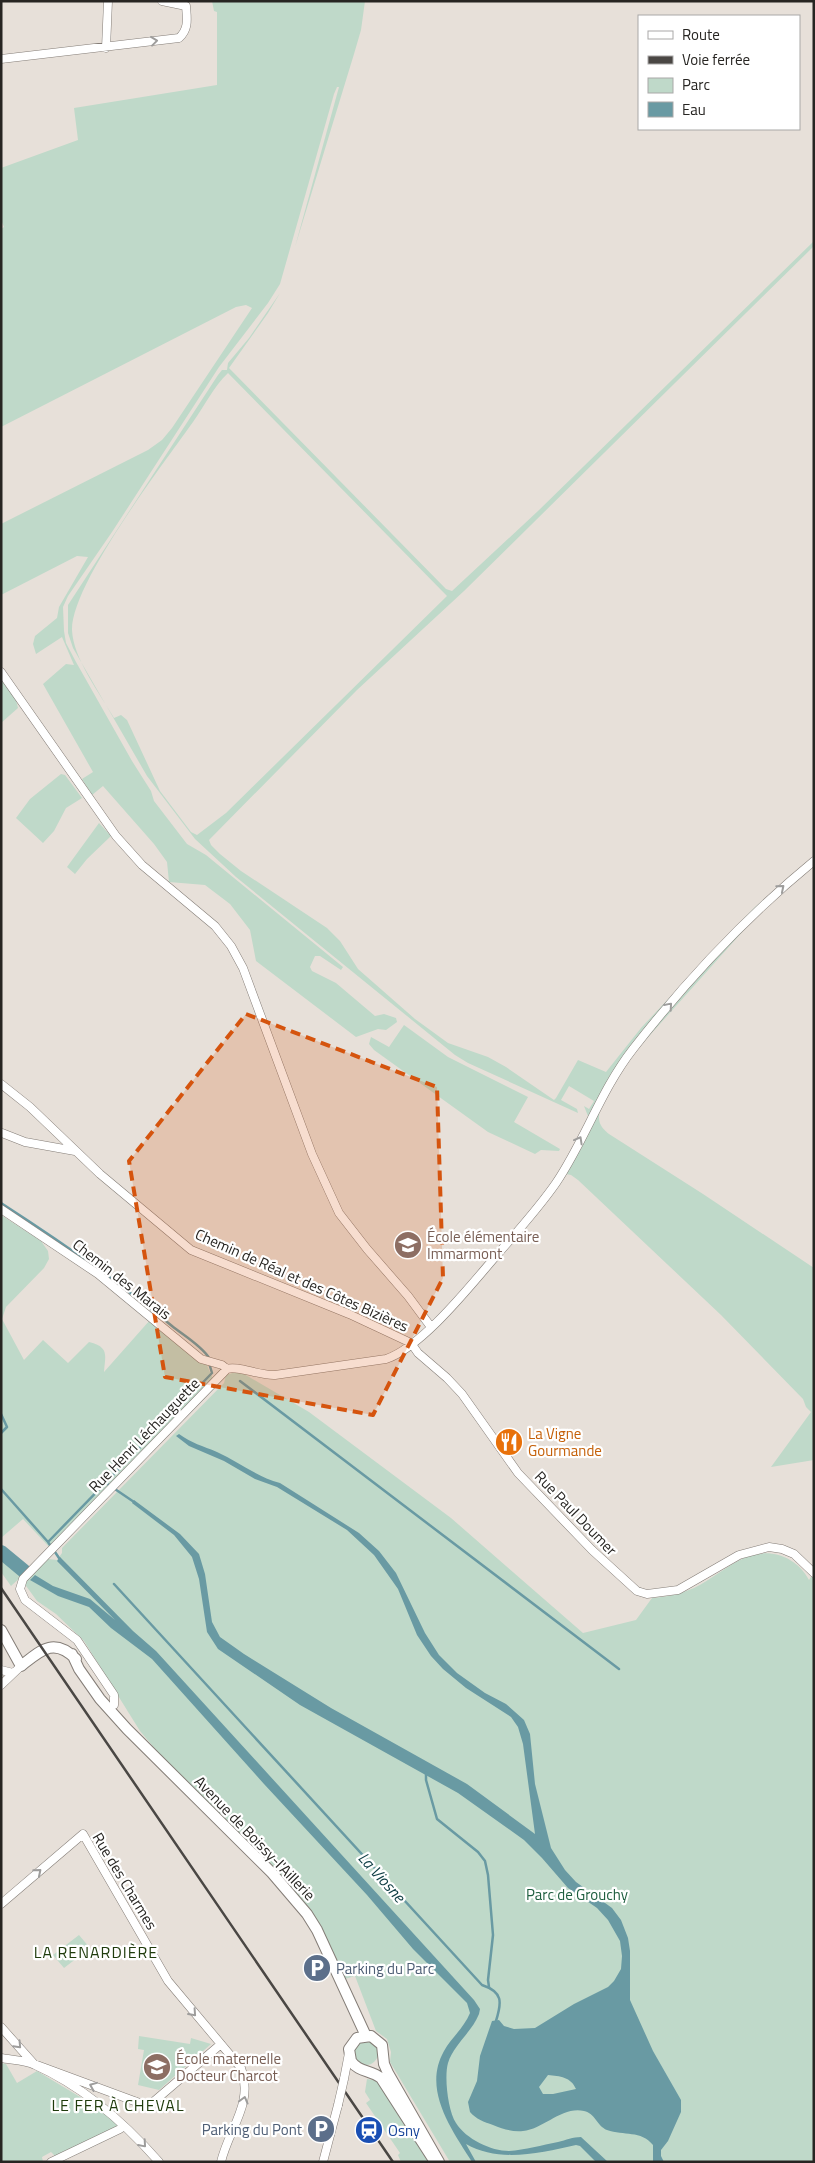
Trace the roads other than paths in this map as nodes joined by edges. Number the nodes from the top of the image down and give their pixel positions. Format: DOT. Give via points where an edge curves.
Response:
graph roads {
  1 [pos="108,1"];
  2 [pos="162,1"];
  3 [pos="106,48"];
  4 [pos="1,59"];
  5 [pos="1,672"];
  6 [pos="814,861"];
  7 [pos="1,1084"];
  8 [pos="2,1133"];
  9 [pos="76,1151"];
  10 [pos="1,1209"];
  11 [pos="431,1327"];
  12 [pos="411,1343"];
  13 [pos="227,1369"];
  14 [pos="814,1573"];
  15 [pos="1,1630"];
  16 [pos="72,1654"];
  17 [pos="1,1670"];
  18 [pos="17,1670"];
  19 [pos="102,1684"];
  20 [pos="1,1685"];
  21 [pos="107,1704"];
  22 [pos="1,1904"];
  23 [pos="1,2027"];
  24 [pos="366,2036"];
  25 [pos="221,2044"];
  26 [pos="349,2054"];
  27 [pos="1,2058"];
  28 [pos="383,2059"];
  29 [pos="34,2064"];
  30 [pos="356,2067"];
  31 [pos="369,2070"];
  32 [pos="344,2079"];
  33 [pos="120,2129"];
  34 [pos="51,2162"];
  35 [pos="159,2162"];
  36 [pos="221,2162"];
  37 [pos="323,2162"];
  38 [pos="437,2162"];
  1 -- 3 [label="street"];
  3 -- 2 [label="street, one-way" via="178,38 184,33 186,6"];
  3 -- 4 [label="street"];
  5 -- 11 [label="street" via="116,836 142,865 215,926 231,946 243,968 312,1154 339,1212"];
  11 -- 6 [label="street, one-way" via="556,1183 596,1107 632,1050 735,934 770,898"];
  7 -- 9 [label="street, Chemin de Réal et des Côtes Bizières"];
  8 -- 9 [label="street" via="25,1142"];
  9 -- 12 [label="street, Chemin de Réal et des Côtes Bizières" via="191,1250 350,1314"];
  10 -- 13 [label="street, Chemin des Marais" via="104,1279 201,1359"];
  11 -- 12 [label="street"];
  12 -- 13 [label="street" via="386,1359 276,1375 232,1367"];
  12 -- 14 [label="street, Rue Paul Doumer" via="462,1394 518,1472 608,1566 642,1592 672,1592 739,1555 769,1547 794,1554"];
  13 -- 19 [label="street, Rue Henri Léchauguette" via="23,1579 20,1589 25,1600 77,1640"];
  15 -- 18 [label="main road"];
  16 -- 18 [label="main road" via="52,1647"];
  16 -- 19 [label="main road, Avenue de Boissy-l'Aillerie"];
  16 -- 21 [label="main road, Avenue de Boissy-l'Aillerie" via="79,1669"];
  17 -- 18 [label="street"];
  18 -- 20 [label="street"];
  19 -- 21 [label="main road, Avenue de Boissy-l'Aillerie"];
  19 -- 21 [label="street"];
  21 -- 24 [label="main road, Avenue de Boissy-l'Aillerie" via="272,1873 307,1914"];
  22 -- 25 [label="street, Rue des Charmes, one-way" via="83,1834 168,1981"];
  23 -- 29 [label="street, one-way"];
  24 -- 26 [label="main road" via="354,2041"];
  24 -- 28 [label="main road" via="379,2041"];
  25 -- 29 [label="street, one-way" via="152,2103 145,2105"];
  36 -- 25 [label="street, one-way" via="246,2089 241,2068"];
  26 -- 30 [label="main road"];
  26 -- 32 [label="street"];
  27 -- 29 [label="street"];
  28 -- 31 [label="main road"];
  28 -- 38 [label="main road"];
  29 -- 35 [label="street, one-way" via="103,2106 138,2137"];
  30 -- 31 [label="main road"];
  30 -- 32 [label="street"];
  31 -- 38 [label="main road" via="381,2078"];
  32 -- 37 [label="street, bridge"];
  33 -- 34 [label="street"];
}
